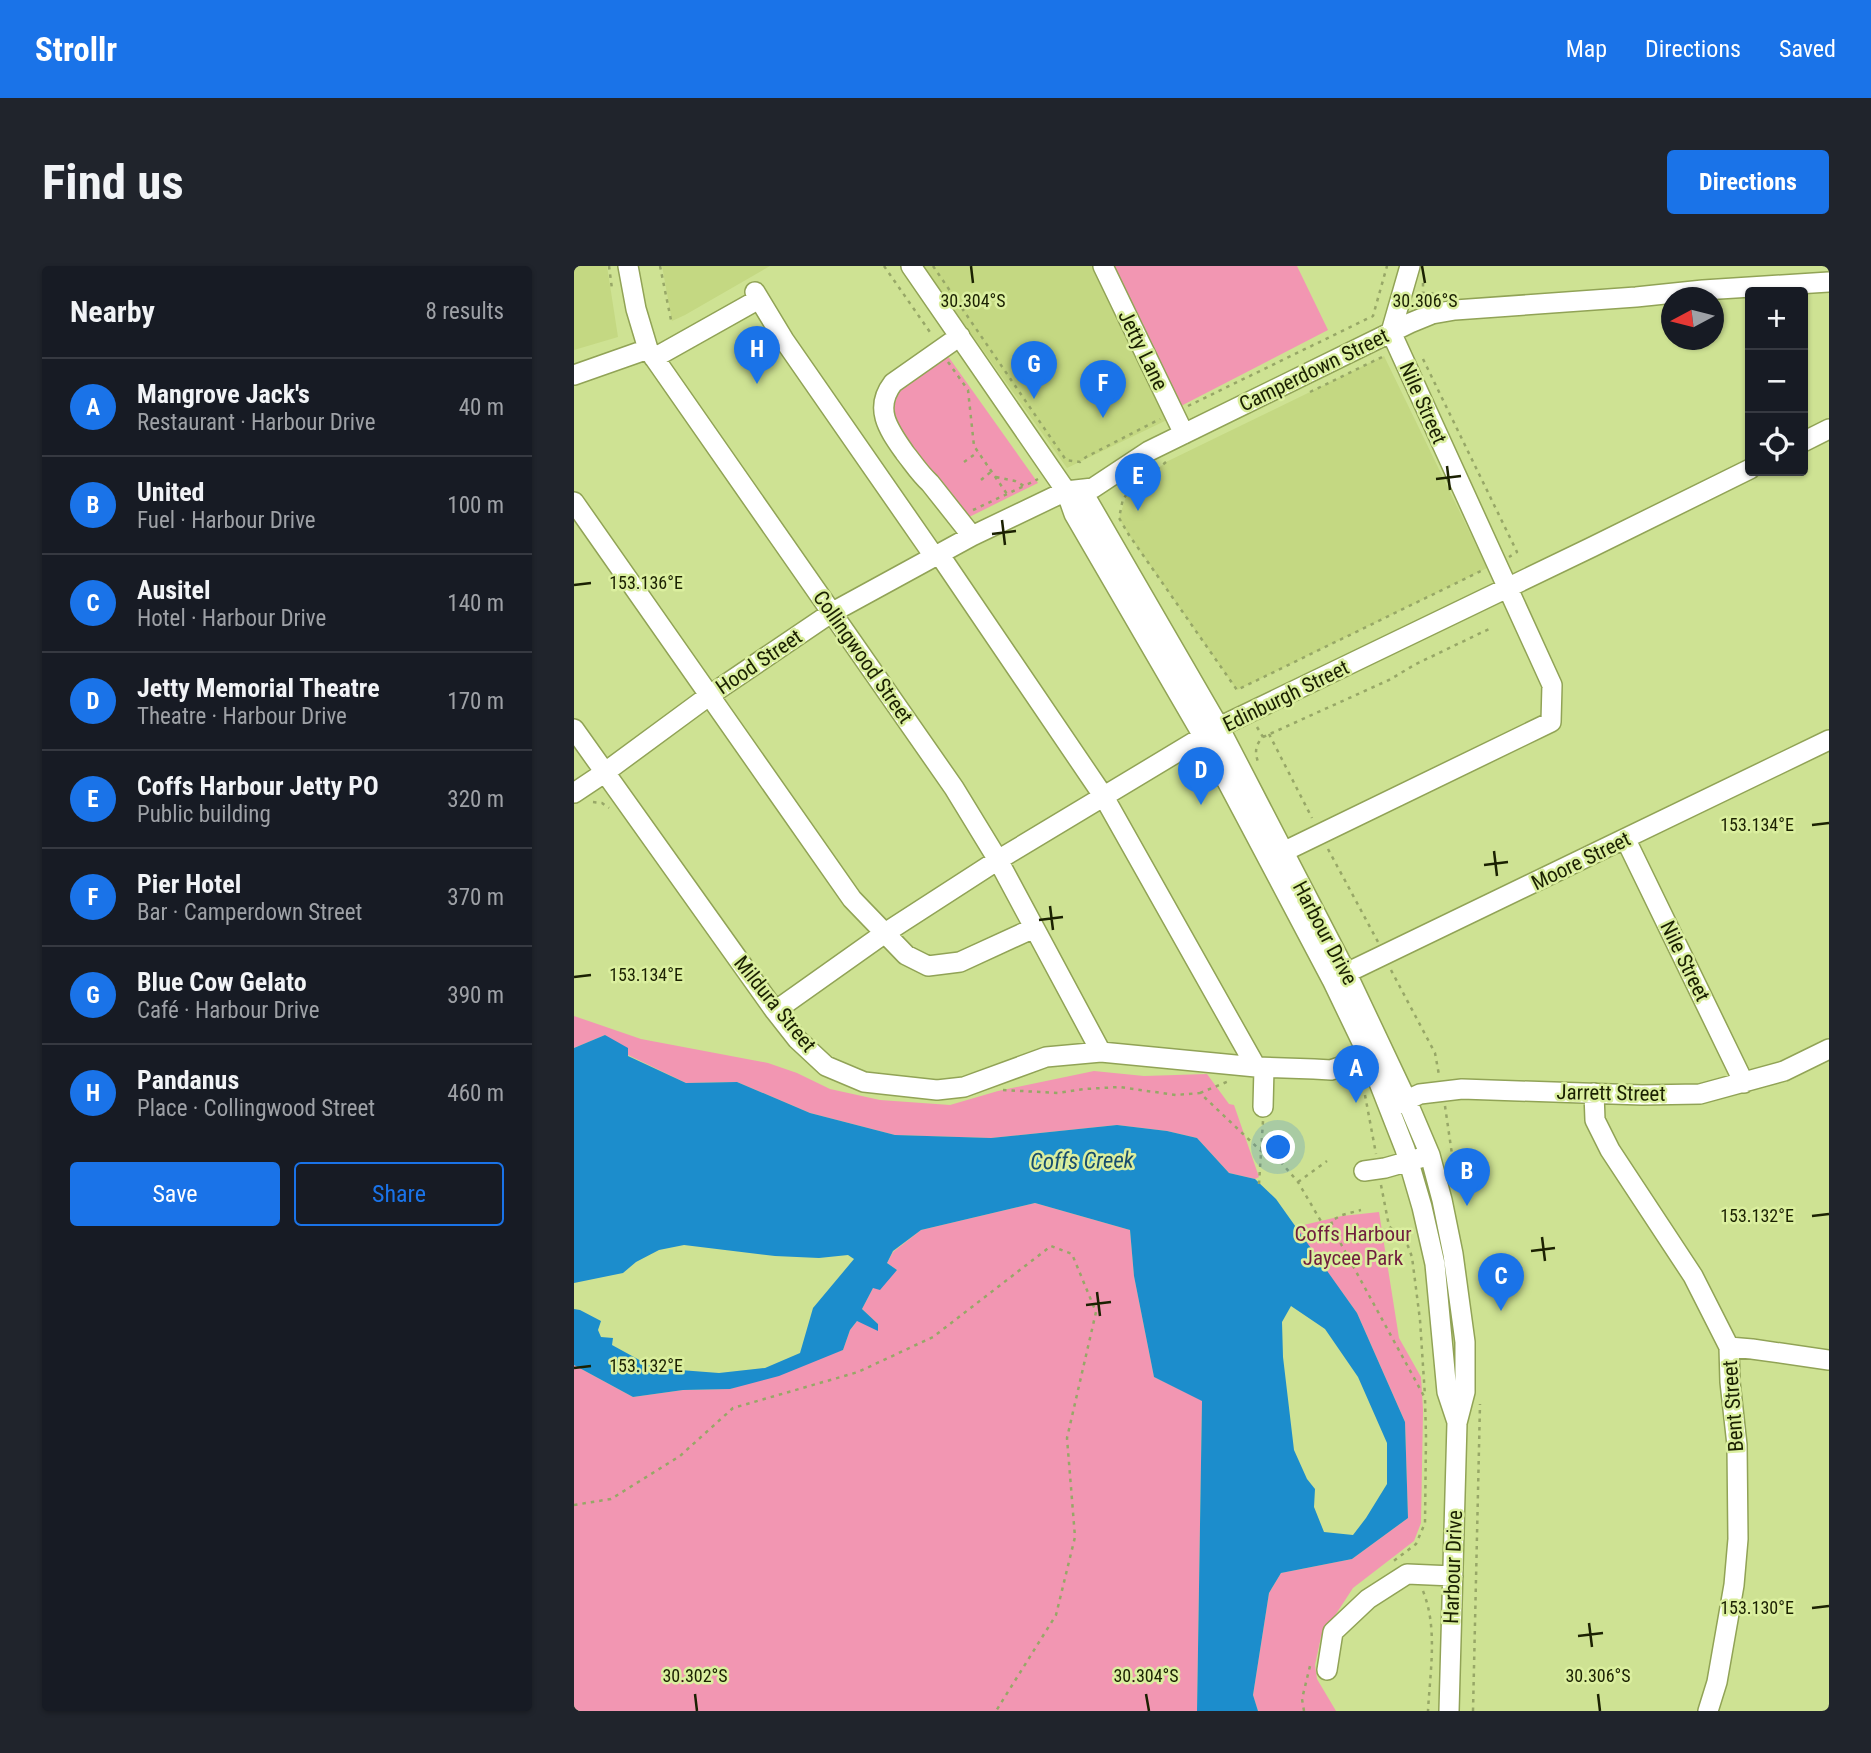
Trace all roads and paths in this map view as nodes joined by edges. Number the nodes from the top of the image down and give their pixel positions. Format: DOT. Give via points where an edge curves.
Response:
graph roads {
  1 [pos="608,266"];
  2 [pos="628,266"];
  3 [pos="660,266"];
  4 [pos="884,266"];
  5 [pos="911,266"];
  6 [pos="933,266"];
  7 [pos="1102,266"];
  8 [pos="1387,266"];
  9 [pos="1416,270"];
  10 [pos="1829,282"];
  11 [pos="612,289"];
  12 [pos="1450,293"];
  13 [pos="671,320"];
  14 [pos="1391,332"];
  15 [pos="960,336"];
  16 [pos="940,350"];
  17 [pos="1419,352"];
  18 [pos="651,354"];
  19 [pos="1384,356"];
  20 [pos="574,375"];
  21 [pos="1308,393"];
  22 [pos="1174,413"];
  23 [pos="1829,429"];
  24 [pos="1184,434"];
  25 [pos="1808,440"];
  26 [pos="978,452"];
  27 [pos="1175,457"];
  28 [pos="964,462"];
  29 [pos="992,471"];
  30 [pos="1745,471"];
  31 [pos="996,477"];
  32 [pos="1041,477"];
  33 [pos="981,480"];
  34 [pos="1024,486"];
  35 [pos="1066,491"];
  36 [pos="574,502"];
  37 [pos="972,536"];
  38 [pos="936,555"];
  39 [pos="1496,564"];
  40 [pos="1507,589"];
  41 [pos="831,613"];
  42 [pos="1489,629"];
  43 [pos="710,695"];
  44 [pos="1249,713"];
  45 [pos="574,729"];
  46 [pos="1211,732"];
  47 [pos="1263,737"];
  48 [pos="1829,740"];
  49 [pos="604,773"];
  50 [pos="1264,775"];
  51 [pos="580,797"];
  52 [pos="1104,797"];
  53 [pos="616,813"];
  54 [pos="1626,840"];
  55 [pos="1283,852"];
  56 [pos="998,860"];
  57 [pos="1034,928"];
  58 [pos="885,933"];
  59 [pos="1340,977"];
  60 [pos="775,1011"];
  61 [pos="1829,1049"];
  62 [pos="1101,1052"];
  63 [pos="1368,1057"];
  64 [pos="1260,1067"];
  65 [pos="1230,1080"];
  66 [pos="1744,1083"];
  67 [pos="1364,1085"];
  68 [pos="995,1090"];
  69 [pos="1200,1093"];
  70 [pos="1594,1093"];
  71 [pos="1407,1101"];
  72 [pos="1263,1107"];
  73 [pos="1389,1109"];
  74 [pos="1261,1151"];
  75 [pos="1430,1155"];
  76 [pos="1327,1161"];
  77 [pos="1409,1161"];
  78 [pos="1371,1170"];
  79 [pos="1298,1182"];
  80 [pos="1259,1184"];
  81 [pos="1361,1210"];
  82 [pos="1335,1233"];
  83 [pos="1729,1347"];
  84 [pos="1829,1360"];
  85 [pos="1425,1398"];
  86 [pos="1457,1423"];
  87 [pos="574,1505"];
  88 [pos="1389,1565"];
  89 [pos="1453,1576"];
  90 [pos="1423,1591"];
  91 [pos="1319,1664"];
  92 [pos="996,1711"];
  93 [pos="1304,1711"];
  94 [pos="1428,1711"];
  95 [pos="1449,1711"];
  96 [pos="1708,1711"];
  1 -- 11 [label="path"];
  2 -- 18 [label="street, Collingwood Street"];
  3 -- 13 [label="path"];
  4 -- 16 [label="path"];
  5 -- 15 [label="street, Harbour Drive"];
  6 -- 22 [label="path" via="1066,460 1080,462"];
  7 -- 22 [label="street, Jetty Lane"];
  8 -- 22 [label="path" via="1373,316"];
  9 -- 12 [label="path" via="1423,293"];
  9 -- 14 [label="street"];
  10 -- 14 [label="street, Camperdown Street" via="1455,310 1432,314"];
  14 -- 24 [label="street, Camperdown Street"];
  14 -- 39 [label="street, Nile Street"];
  15 -- 16 [label="street"];
  15 -- 35 [label="street, Harbour Drive"];
  16 -- 26 [label="path" via="968,390"];
  16 -- 37 [label="street" via="893,383 883,412 893,437"];
  17 -- 39 [label="path" via="1517,552"];
  18 -- 20 [label="street"];
  18 -- 38 [label="street" via="757,295"];
  18 -- 41 [label="street, Collingwood Street"];
  19 -- 21 [label="path"];
  22 -- 24 [label="street, Jetty Lane"];
  23 -- 25 [label="street"];
  24 -- 35 [label="street, Camperdown Street" via="1093,488"];
  26 -- 28 [label="path"];
  26 -- 29 [label="path"];
  27 -- 39 [label="path" via="1127,494 1119,518 1237,690"];
  29 -- 31 [label="path"];
  29 -- 33 [label="path"];
  30 -- 40 [label="street, Edinburgh Street"];
  31 -- 34 [label="path"];
  31 -- 34 [label="path" via="1007,494"];
  32 -- 34 [label="path"];
  35 -- 37 [label="street, Hood Street"];
  35 -- 46 [label="street, Harbour Drive" via="1088,501"];
  36 -- 43 [label="street"];
  37 -- 38 [label="street, Hood Street"];
  38 -- 41 [label="street, Hood Street"];
  38 -- 52 [label="street"];
  39 -- 40 [label="street, Nile Street"];
  40 -- 44 [label="street, Edinburgh Street"];
  40 -- 55 [label="street, Nile Street" via="1552,685 1551,722"];
  41 -- 43 [label="street, Hood Street"];
  41 -- 56 [label="street, Collingwood Street" via="954,788"];
  42 -- 47 [label="path"];
  43 -- 49 [label="street, Hood Street"];
  43 -- 58 [label="street" via="852,899"];
  44 -- 46 [label="street, Edinburgh Street"];
  44 -- 47 [label="path"];
  45 -- 49 [label="street, Mildura Street"];
  46 -- 52 [label="street, Edinburgh Street"];
  46 -- 55 [label="street, Harbour Drive"];
  46 -- 59 [label="street, Harbour Drive"];
  47 -- 50 [label="path" via="1255,752"];
  48 -- 54 [label="street, Moore Street"];
  49 -- 51 [label="street, Hood Street"];
  49 -- 60 [label="street, Mildura Street"];
  51 -- 53 [label="path"];
  52 -- 56 [label="street, Edinburgh Street"];
  52 -- 64 [label="street"];
  54 -- 59 [label="street, Moore Street"];
  54 -- 66 [label="street, Nile Street"];
  55 -- 59 [label="street, Harbour Drive"];
  56 -- 57 [label="street, Collingwood Street"];
  56 -- 58 [label="street, Edinburgh Street"];
  57 -- 58 [label="street" via="960,962 928,966 906,955"];
  57 -- 62 [label="street, Collingwood Street"];
  58 -- 60 [label="street, Edinburgh Street"];
  59 -- 63 [label="street, Harbour Drive"];
  59 -- 71 [label="street, Harbour Drive"];
  60 -- 62 [label="street, Mildura Street" via="826,1066 864,1082 937,1090 964,1087 1046,1057"];
  61 -- 66 [label="street, Jarrett Street" via="1784,1071"];
  62 -- 64 [label="street, Mildura Street"];
  63 -- 64 [label="street, Mildura Street" via="1331,1070"];
  63 -- 73 [label="street, Harbour Drive"];
  64 -- 72 [label="street"];
  65 -- 69 [label="path"];
  66 -- 70 [label="street, Jarrett Street" via="1700,1094"];
  67 -- 78 [label="path"];
  68 -- 69 [label="path" via="1058,1093 1119,1087 1176,1095"];
  69 -- 74 [label="path"];
  70 -- 71 [label="street, Jarrett Street" via="1462,1089 1420,1094"];
  70 -- 83 [label="street, Bent Street" via="1595,1120 1610,1150 1693,1276"];
  71 -- 73 [label="street, Jarrett Street"];
  71 -- 75 [label="street, Harbour Drive"];
  72 -- 74 [label="path"];
  73 -- 77 [label="street, Harbour Drive"];
  74 -- 79 [label="path" via="1273,1153"];
  74 -- 80 [label="path"];
  75 -- 77 [label="street"];
  75 -- 86 [label="street, Harbour Drive" via="1453,1254 1465,1342 1465,1392"];
  76 -- 79 [label="path"];
  77 -- 78 [label="street"];
  77 -- 86 [label="street, Harbour Drive" via="1435,1264 1447,1392"];
  78 -- 85 [label="path" via="1389,1226 1412,1257"];
  79 -- 82 [label="path" via="1322,1223"];
  81 -- 82 [label="path" via="1331,1221"];
  82 -- 85 [label="path"];
  83 -- 84 [label="street"];
  83 -- 96 [label="street, Bent Street" via="1738,1539 1734,1585"];
  85 -- 88 [label="path" via="1425,1523 1416,1544"];
  86 -- 89 [label="street, Harbour Drive"];
  87 -- 92 [label="path" via="611,1499 680,1456 733,1408 858,1372 933,1338 1051,1246 1072,1254 1096,1312 1066,1438 1075,1536 1056,1615"];
  89 -- 91 [label="street" via="1407,1574 1368,1599 1333,1632"];
  89 -- 95 [label="street, Harbour Drive"];
  90 -- 94 [label="path" via="1431,1621"];
  91 -- 93 [label="path" via="1302,1699"];
}
